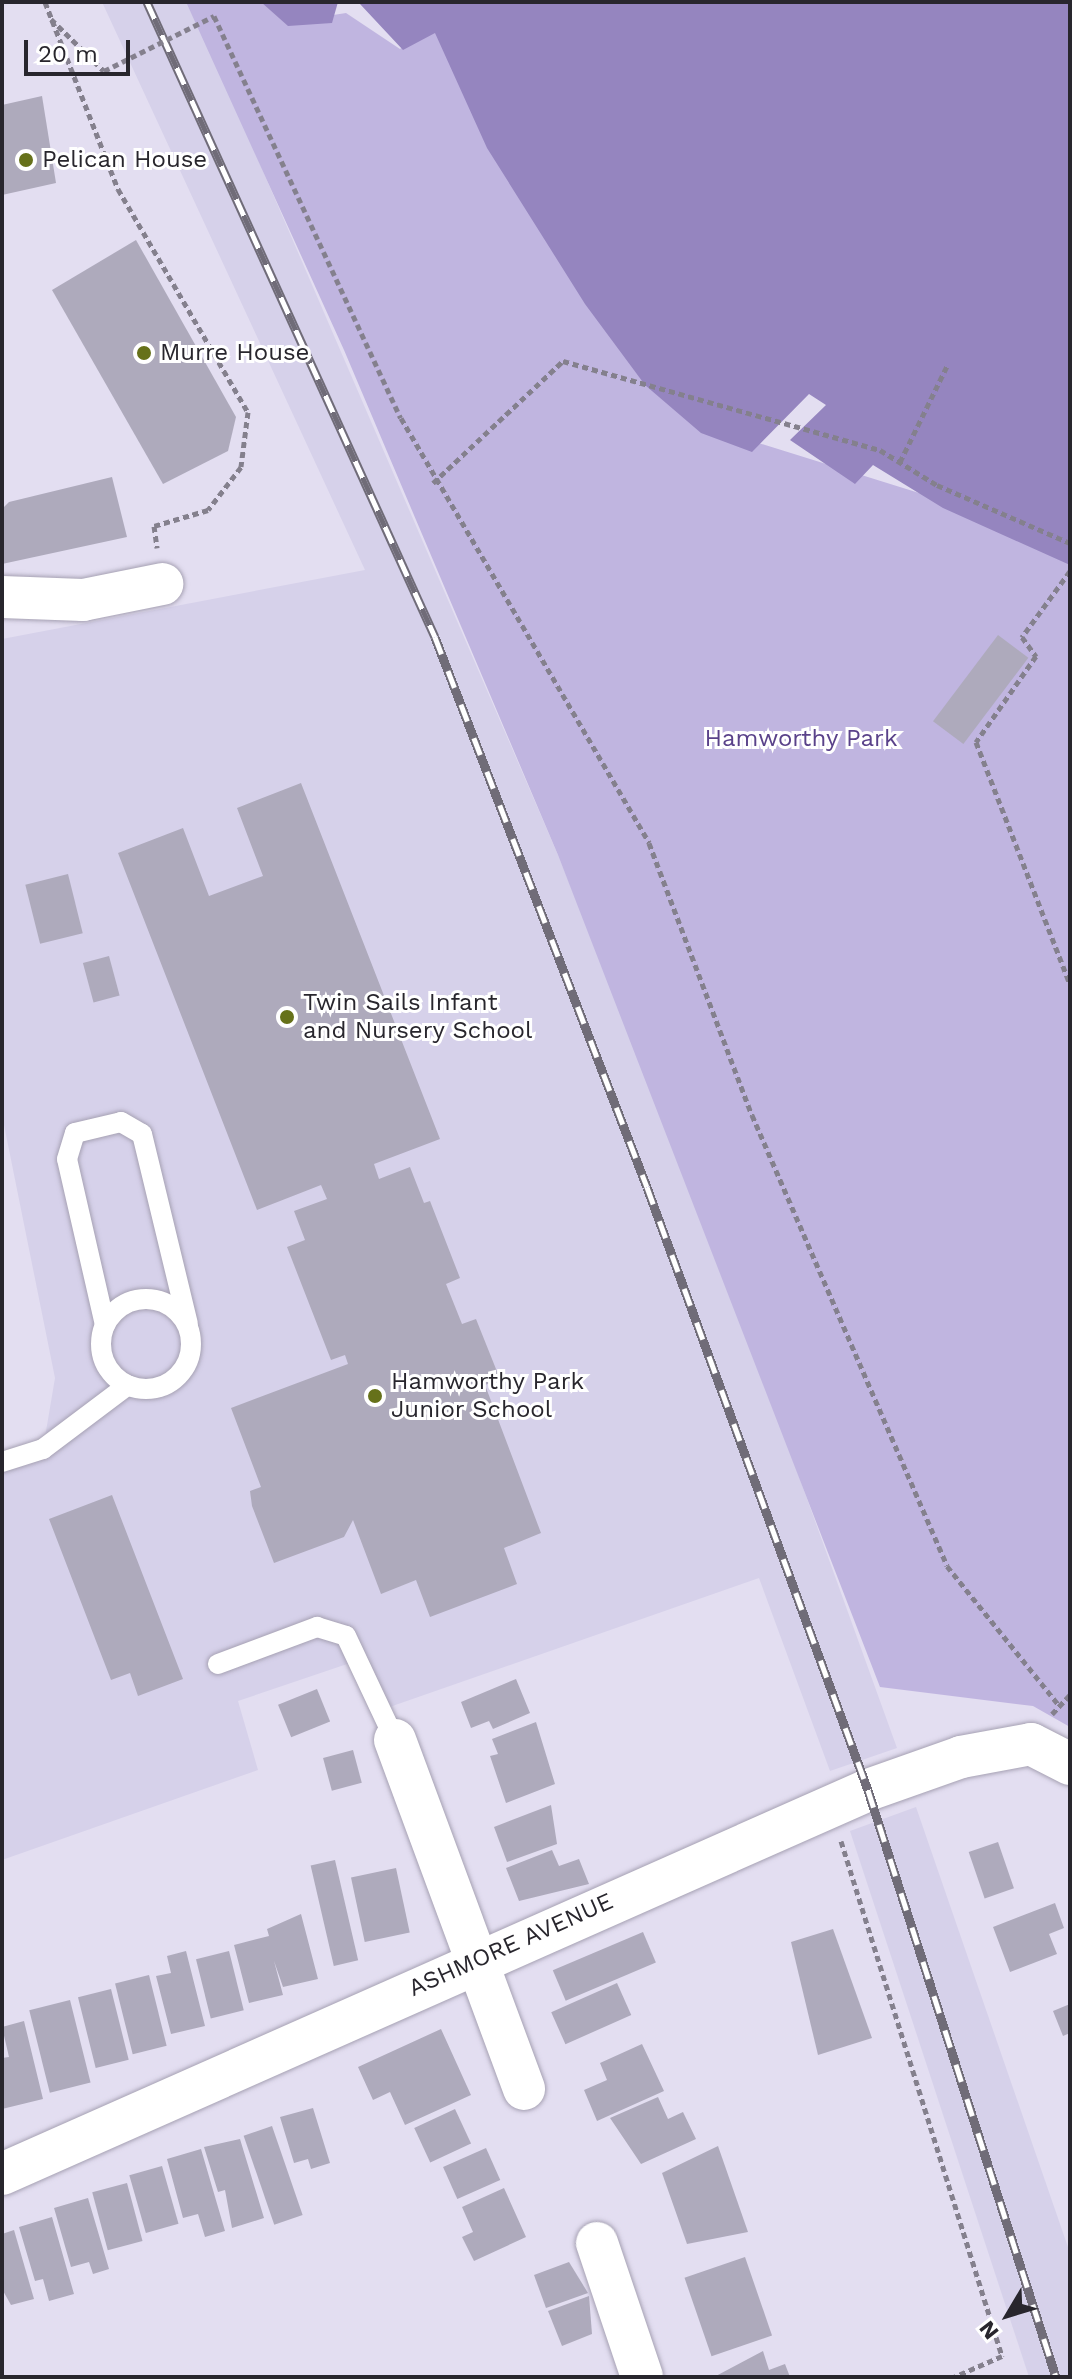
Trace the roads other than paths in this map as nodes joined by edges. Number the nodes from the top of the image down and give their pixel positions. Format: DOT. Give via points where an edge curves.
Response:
graph roads {
  1 [pos="162,584"];
  2 [pos="2,597"];
  3 [pos="188,1324"];
  4 [pos="105,1325"];
  5 [pos="128,1385"];
  6 [pos="2,1462"];
  7 [pos="218,1664"];
  8 [pos="395,1740"];
  9 [pos="1070,1764"];
  10 [pos="479,1958"];
  11 [pos="524,2089"];
  12 [pos="2,2174"];
  13 [pos="597,2243"];
  14 [pos="642,2377"];
  1 -- 2 [label="street" via="83,600"];
  3 -- 4 [label="lane" via="179,1311 151,1298 123,1304"];
  3 -- 4 [label="lane" via="142,1134 121,1122 75,1133 67,1159"];
  3 -- 5 [label="lane" via="184,1370 159,1388"];
  4 -- 5 [label="lane" via="106,1367"];
  5 -- 6 [label="lane" via="43,1449"];
  7 -- 8 [label="lane" via="317,1627 346,1636"];
  8 -- 10 [label="street"];
  9 -- 10 [label="street, ASHMORE AVENUE" via="1031,1744 961,1757 830,1806"];
  10 -- 11 [label="street"];
  10 -- 12 [label="street, ASHMORE AVENUE"];
  13 -- 14 [label="street"];
}
